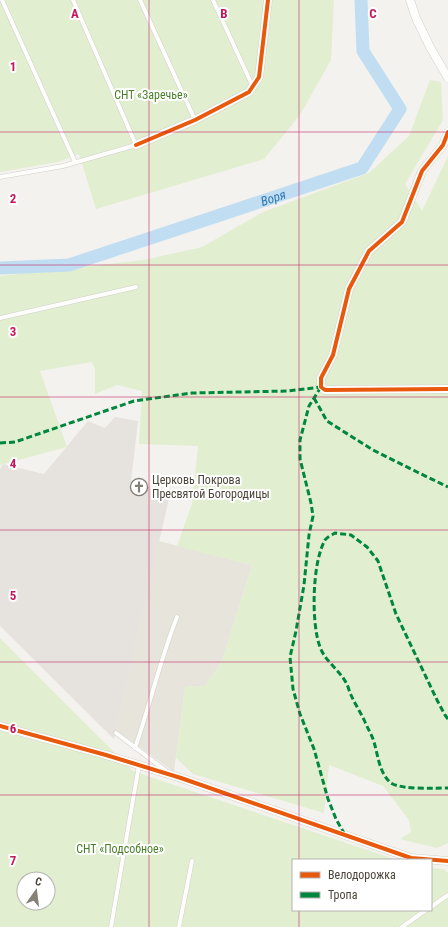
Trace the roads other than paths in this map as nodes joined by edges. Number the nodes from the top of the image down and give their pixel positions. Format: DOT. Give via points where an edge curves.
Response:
graph roads {
  1 [pos="2,0"];
  2 [pos="73,0"];
  3 [pos="140,0"];
  4 [pos="213,0"];
  5 [pos="268,0"];
  6 [pos="410,0"];
  7 [pos="448,78"];
  8 [pos="253,87"];
  9 [pos="195,120"];
  10 [pos="448,132"];
  11 [pos="136,145"];
  12 [pos="75,162"];
  13 [pos="0,176"];
  14 [pos="136,287"];
  15 [pos="0,318"];
  16 [pos="448,389"];
  17 [pos="177,617"];
  18 [pos="0,726"];
  19 [pos="116,733"];
  20 [pos="135,748"];
  21 [pos="139,766"];
  22 [pos="172,776"];
  23 [pos="423,859"];
  24 [pos="432,860"];
  25 [pos="192,861"];
  26 [pos="448,861"];
  27 [pos="448,895"];
  28 [pos="432,906"];
  29 [pos="425,911"];
  30 [pos="111,927"];
  31 [pos="179,927"];
  32 [pos="402,927"];
  1 -- 12 [label="lane"];
  2 -- 11 [label="lane"];
  3 -- 9 [label="lane"];
  4 -- 8 [label="lane"];
  5 -- 8 [label="street" via="259,77"];
  6 -- 7 [label="street" via="430,47"];
  8 -- 9 [label="street" via="249,92"];
  9 -- 11 [label="street"];
  10 -- 16 [label="street" via="443,145 422,171 402,222 369,251 348,289 333,355 321,378 321,387 325,390"];
  11 -- 12 [label="lane"];
  12 -- 13 [label="lane"];
  14 -- 15 [label="lane"];
  17 -- 20 [label="lane"];
  18 -- 21 [label="street"];
  19 -- 20 [label="lane"];
  20 -- 22 [label="lane"];
  21 -- 22 [label="street"];
  21 -- 30 [label="lane"];
  22 -- 23 [label="street" via="411,858"];
  24 -- 26 [label="street"];
  25 -- 31 [label="lane"];
  27 -- 28 [label="lane"];
  29 -- 32 [label="lane"];
}
